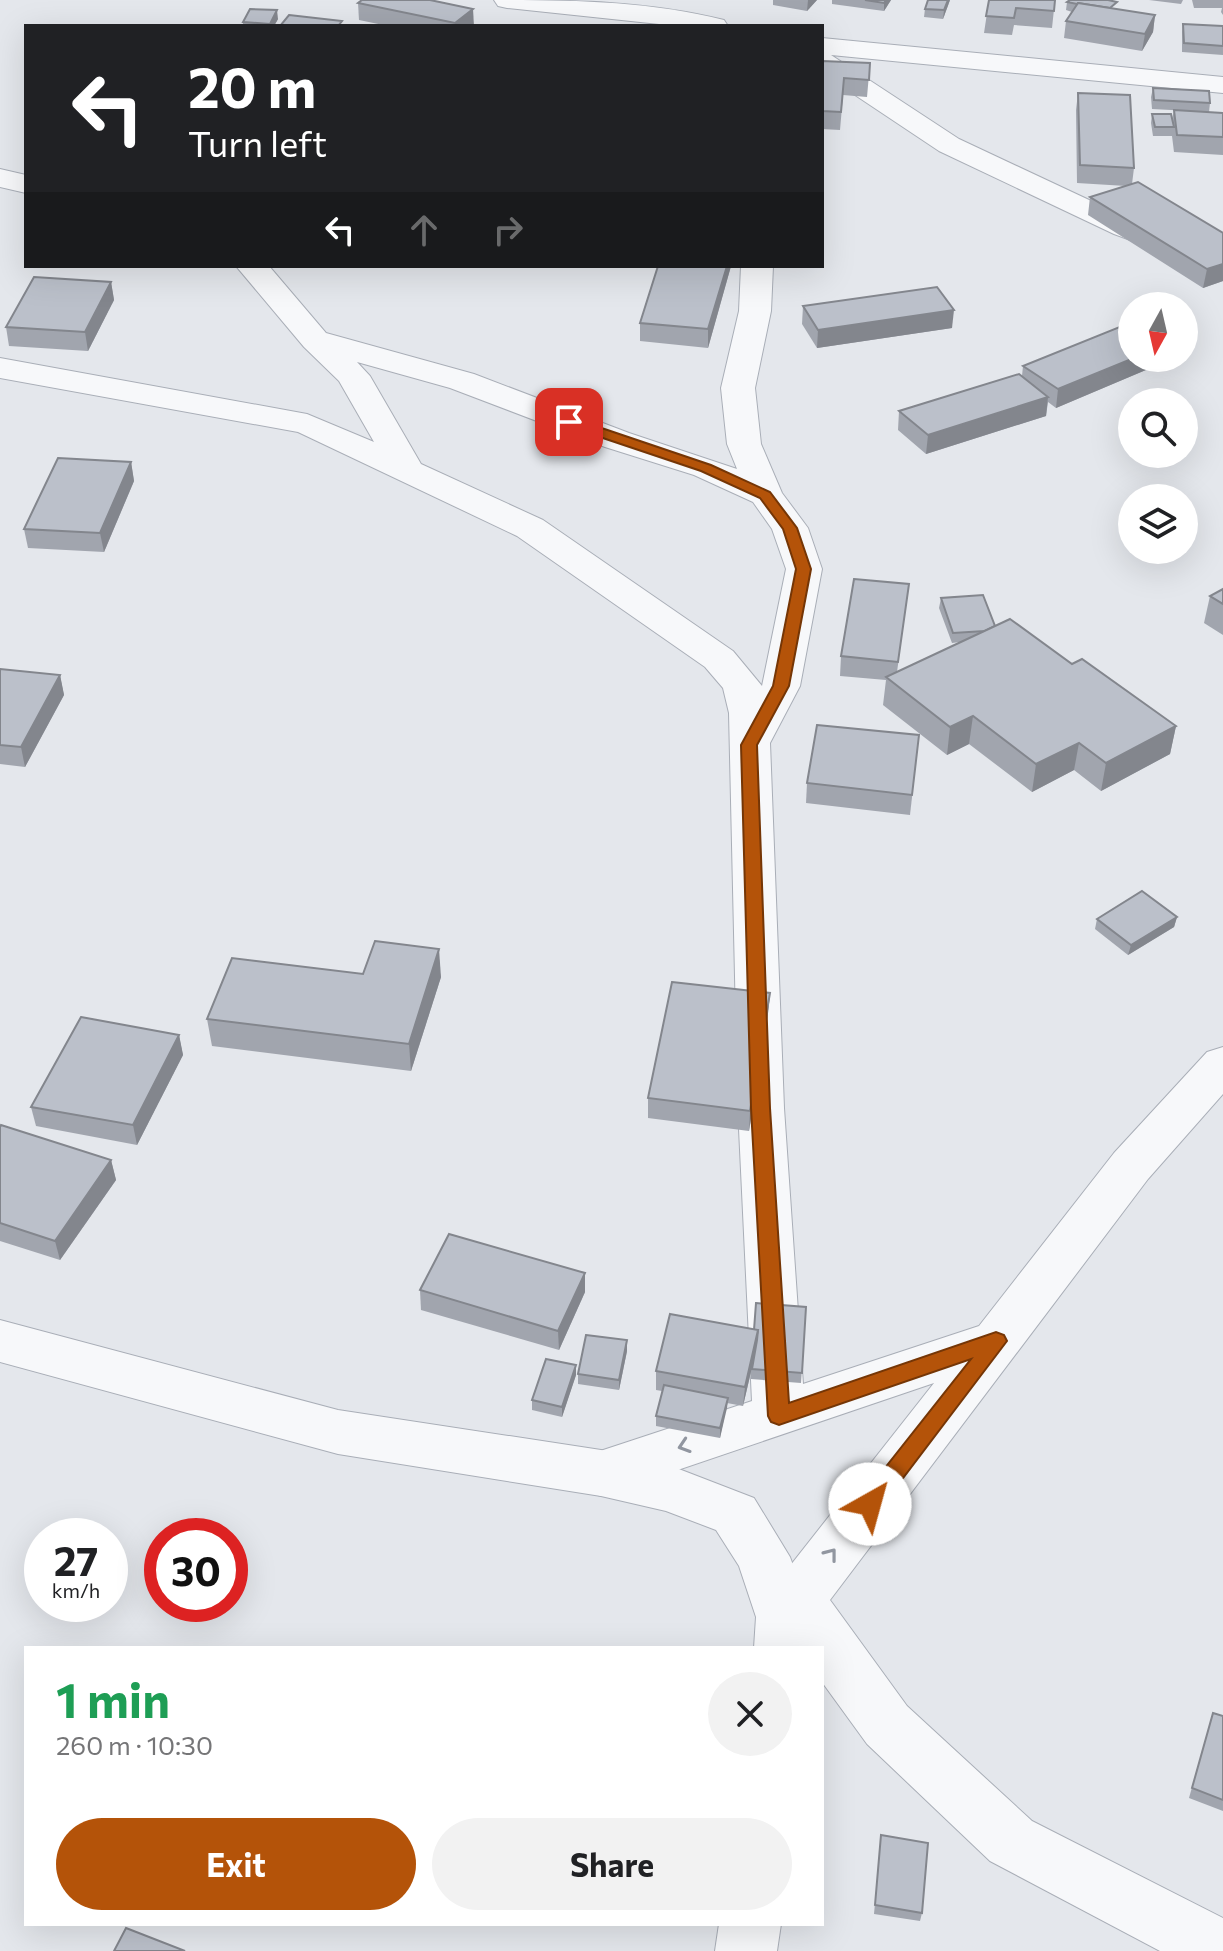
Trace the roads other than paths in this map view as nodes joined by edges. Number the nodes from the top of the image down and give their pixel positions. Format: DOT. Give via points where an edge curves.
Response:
graph roads {
  1 [pos="507,0"];
  2 [pos="672,21"];
  3 [pos="698,24"];
  4 [pos="824,46"];
  5 [pos="824,62"];
  6 [pos="1223,85"];
  7 [pos="0,178"];
  8 [pos="24,184"];
  9 [pos="1223,265"];
  10 [pos="254,268"];
  11 [pos="757,268"];
  12 [pos="315,340"];
  13 [pos="0,368"];
  14 [pos="408,471"];
  15 [pos="765,495"];
  16 [pos="749,745"];
  17 [pos="1223,1064"];
  18 [pos="0,1341"];
  19 [pos="996,1341"];
  20 [pos="779,1416"];
  21 [pos="601,1473"];
  22 [pos="788,1620"];
  23 [pos="750,1926"];
  24 [pos="746,1951"];
  25 [pos="1223,1951"];
  1 -- 2 [label="street"];
  2 -- 3 [label="street"];
  4 -- 6 [label="street"];
  5 -- 9 [label="street" via="949,145 1125,228"];
  7 -- 8 [label="street"];
  10 -- 12 [label="street"];
  11 -- 15 [label="street" via="755,311 738,388 744,444"];
  12 -- 14 [label="street" via="353,376"];
  12 -- 15 [label="street" via="462,381 706,468"];
  13 -- 14 [label="street" via="307,424"];
  14 -- 16 [label="street" via="530,528 719,659 742,685"];
  15 -- 16 [label="street" via="790,528 804,569 781,686"];
  16 -- 20 [label="street" via="761,1108"];
  17 -- 19 [label="street" via="1131,1166"];
  18 -- 21 [label="street" via="338,1432"];
  19 -- 20 [label="street"];
  22 -- 19 [label="street, one-way"];
  20 -- 21 [label="street, one-way"];
  21 -- 22 [label="street" via="671,1489 735,1514 763,1557"];
  22 -- 25 [label="street" via="824,1639 887,1725 1011,1841"];
  23 -- 24 [label="street"];
}
